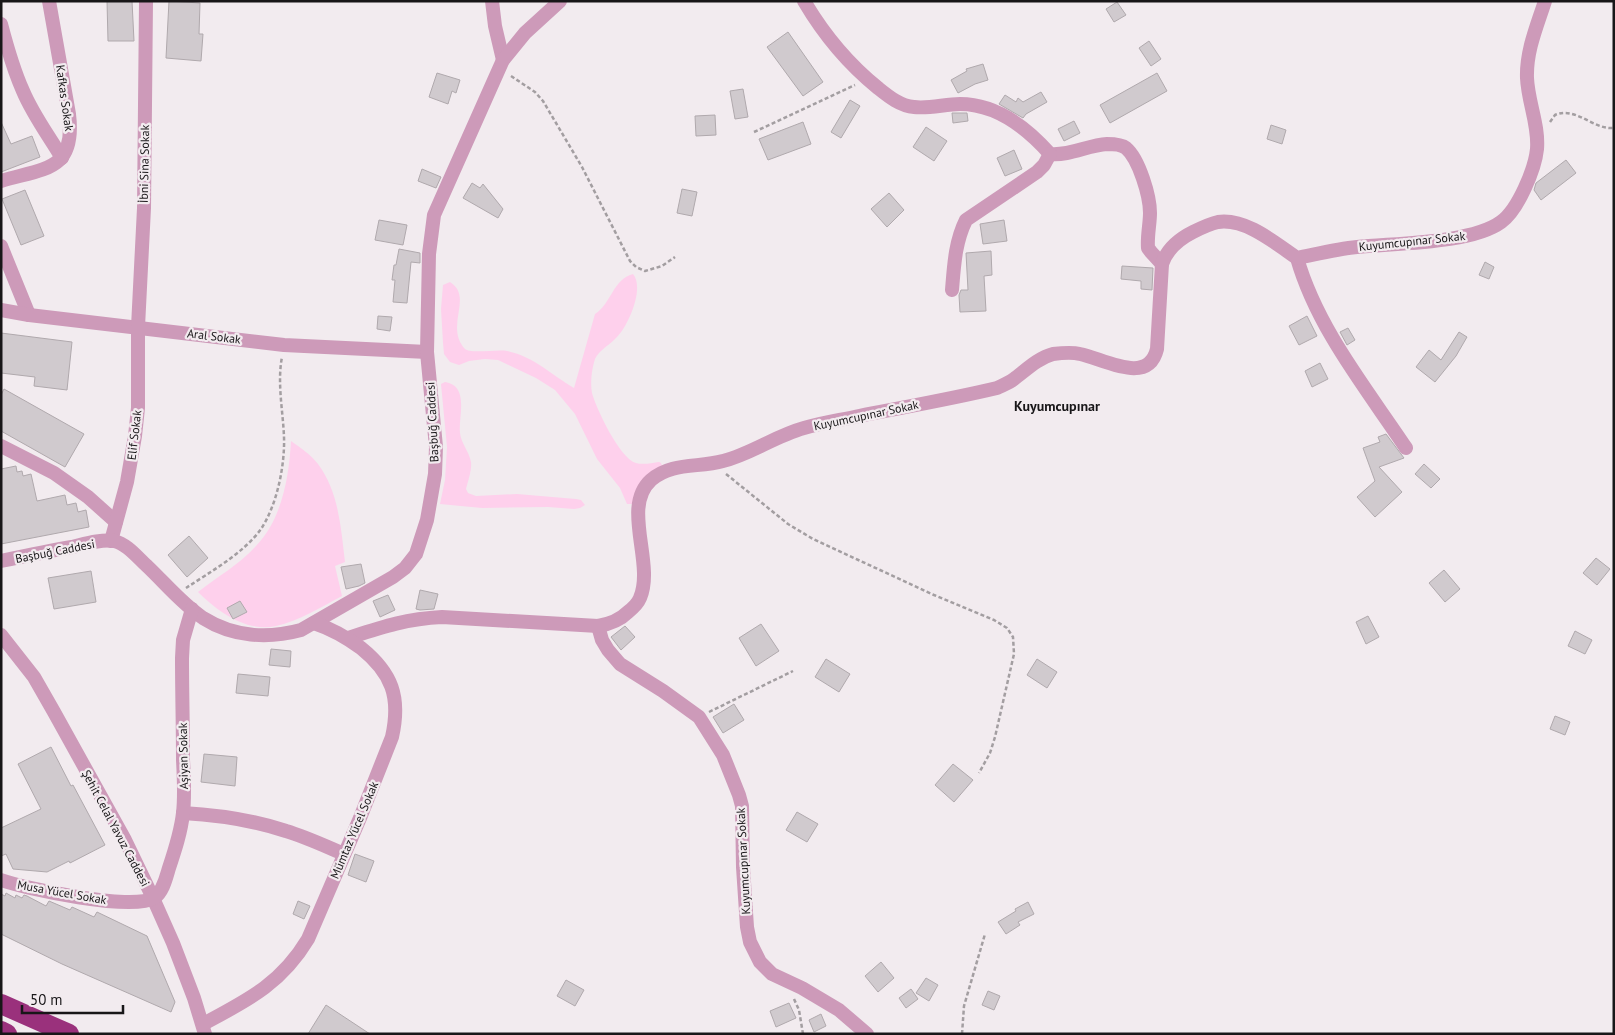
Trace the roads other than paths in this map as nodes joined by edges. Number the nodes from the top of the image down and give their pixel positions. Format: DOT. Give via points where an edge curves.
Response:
graph roads {
  1 [pos="49,1"];
  2 [pos="146,1"];
  3 [pos="492,1"];
  4 [pos="560,1"];
  5 [pos="804,1"];
  6 [pos="1545,1"];
  7 [pos="1,24"];
  8 [pos="501,64"];
  9 [pos="1050,154"];
  10 [pos="62,158"];
  11 [pos="1,181"];
  12 [pos="1,246"];
  13 [pos="1297,258"];
  14 [pos="1162,264"];
  15 [pos="952,290"];
  16 [pos="1,310"];
  17 [pos="29,315"];
  18 [pos="138,327"];
  19 [pos="428,352"];
  20 [pos="1,446"];
  21 [pos="1406,448"];
  22 [pos="116,522"];
  23 [pos="111,541"];
  24 [pos="1,561"];
  25 [pos="192,609"];
  26 [pos="314,623"];
  27 [pos="598,626"];
  28 [pos="1,635"];
  29 [pos="348,638"];
  30 [pos="183,813"];
  31 [pos="344,854"];
  32 [pos="1,880"];
  33 [pos="153,898"];
  34 [pos="1,1004"];
  35 [pos="204,1029"];
  36 [pos="1,1031"];
  37 [pos="7,1034"];
  38 [pos="69,1034"];
  39 [pos="867,1034"];
  1 -- 10 [label="street, Kafkas Sokak" via="71,127"];
  2 -- 18 [label="street, İbni Sina Sokak" via="144,208"];
  3 -- 8 [label="street"];
  4 -- 8 [label="street, Başbuğ Caddesi" via="525,33"];
  5 -- 9 [label="street" via="843,56 866,79 897,102 914,108 959,104 985,107 1015,123"];
  6 -- 13 [label="street, Kuyumcupınar Sokak" via="1532,40 1527,78 1537,150 1533,170 1502,222 1491,229 1465,236 1356,247"];
  7 -- 10 [label="street" via="22,90"];
  8 -- 19 [label="street, Başbuğ Caddesi" via="434,216 429,254"];
  9 -- 14 [label="street" via="1097,145 1125,147 1147,188 1150,213 1148,248"];
  9 -- 15 [label="street" via="1037,172 966,220 956,251"];
  10 -- 11 [label="street" via="49,166"];
  12 -- 17 [label="street"];
  13 -- 14 [label="street" via="1251,229 1218,222 1198,229 1176,243"];
  13 -- 21 [label="street" via="1307,288 1337,344"];
  14 -- 27 [label="street, Kuyumcupınar Sokak" via="1156,355 1143,367 1129,369 1077,353 1053,354 997,388 805,428 737,457 713,464 669,469 658,475 646,485 638,504 644,574 640,598 625,616"];
  16 -- 17 [label="street, Aral Sokak"];
  17 -- 18 [label="street, Aral Sokak"];
  18 -- 19 [label="street, Aral Sokak" via="284,345"];
  18 -- 22 [label="street, Elif Sokak" via="135,436"];
  19 -- 26 [label="street, Başbuğ Caddesi" via="436,447 435,474 427,520 416,554 393,577"];
  20 -- 22 [label="street" via="54,473"];
  22 -- 23 [label="street, Elif Sokak"];
  23 -- 24 [label="street, Başbuğ Caddesi"];
  23 -- 25 [label="street, Başbuğ Caddesi" via="126,547"];
  25 -- 26 [label="street, Başbuğ Caddesi" via="218,626 253,636 287,634"];
  25 -- 30 [label="street, Aşiyan Sokak" via="183,640 182,658"];
  26 -- 29 [label="street, Mümtaz Yücel Sokak"];
  27 -- 29 [label="street, Kuyumcupınar Sokak" via="442,617 403,621"];
  27 -- 39 [label="street, Kuyumcupınar Sokak" via="608,650 620,664 699,717 723,755 742,806 747,927 760,962 772,974 839,1010"];
  28 -- 33 [label="street, Şehit Celal Yavuz Caddesi" via="34,677 125,840"];
  29 -- 31 [label="street, Mümtaz Yücel Sokak" via="376,661 387,676 396,707 392,737"];
  30 -- 31 [label="street" via="228,816 252,822 286,831"];
  30 -- 33 [label="street, Aşiyan Sokak" via="166,880"];
  31 -- 35 [label="street, Mümtaz Yücel Sokak" via="308,939 297,957 275,981"];
  32 -- 33 [label="street, Musa Yücel Sokak" via="90,899"];
  33 -- 35 [label="street, Şehit Celal Yavuz Caddesi"];
  34 -- 38 [label="highway"];
  36 -- 37 [label="highway"];
}
